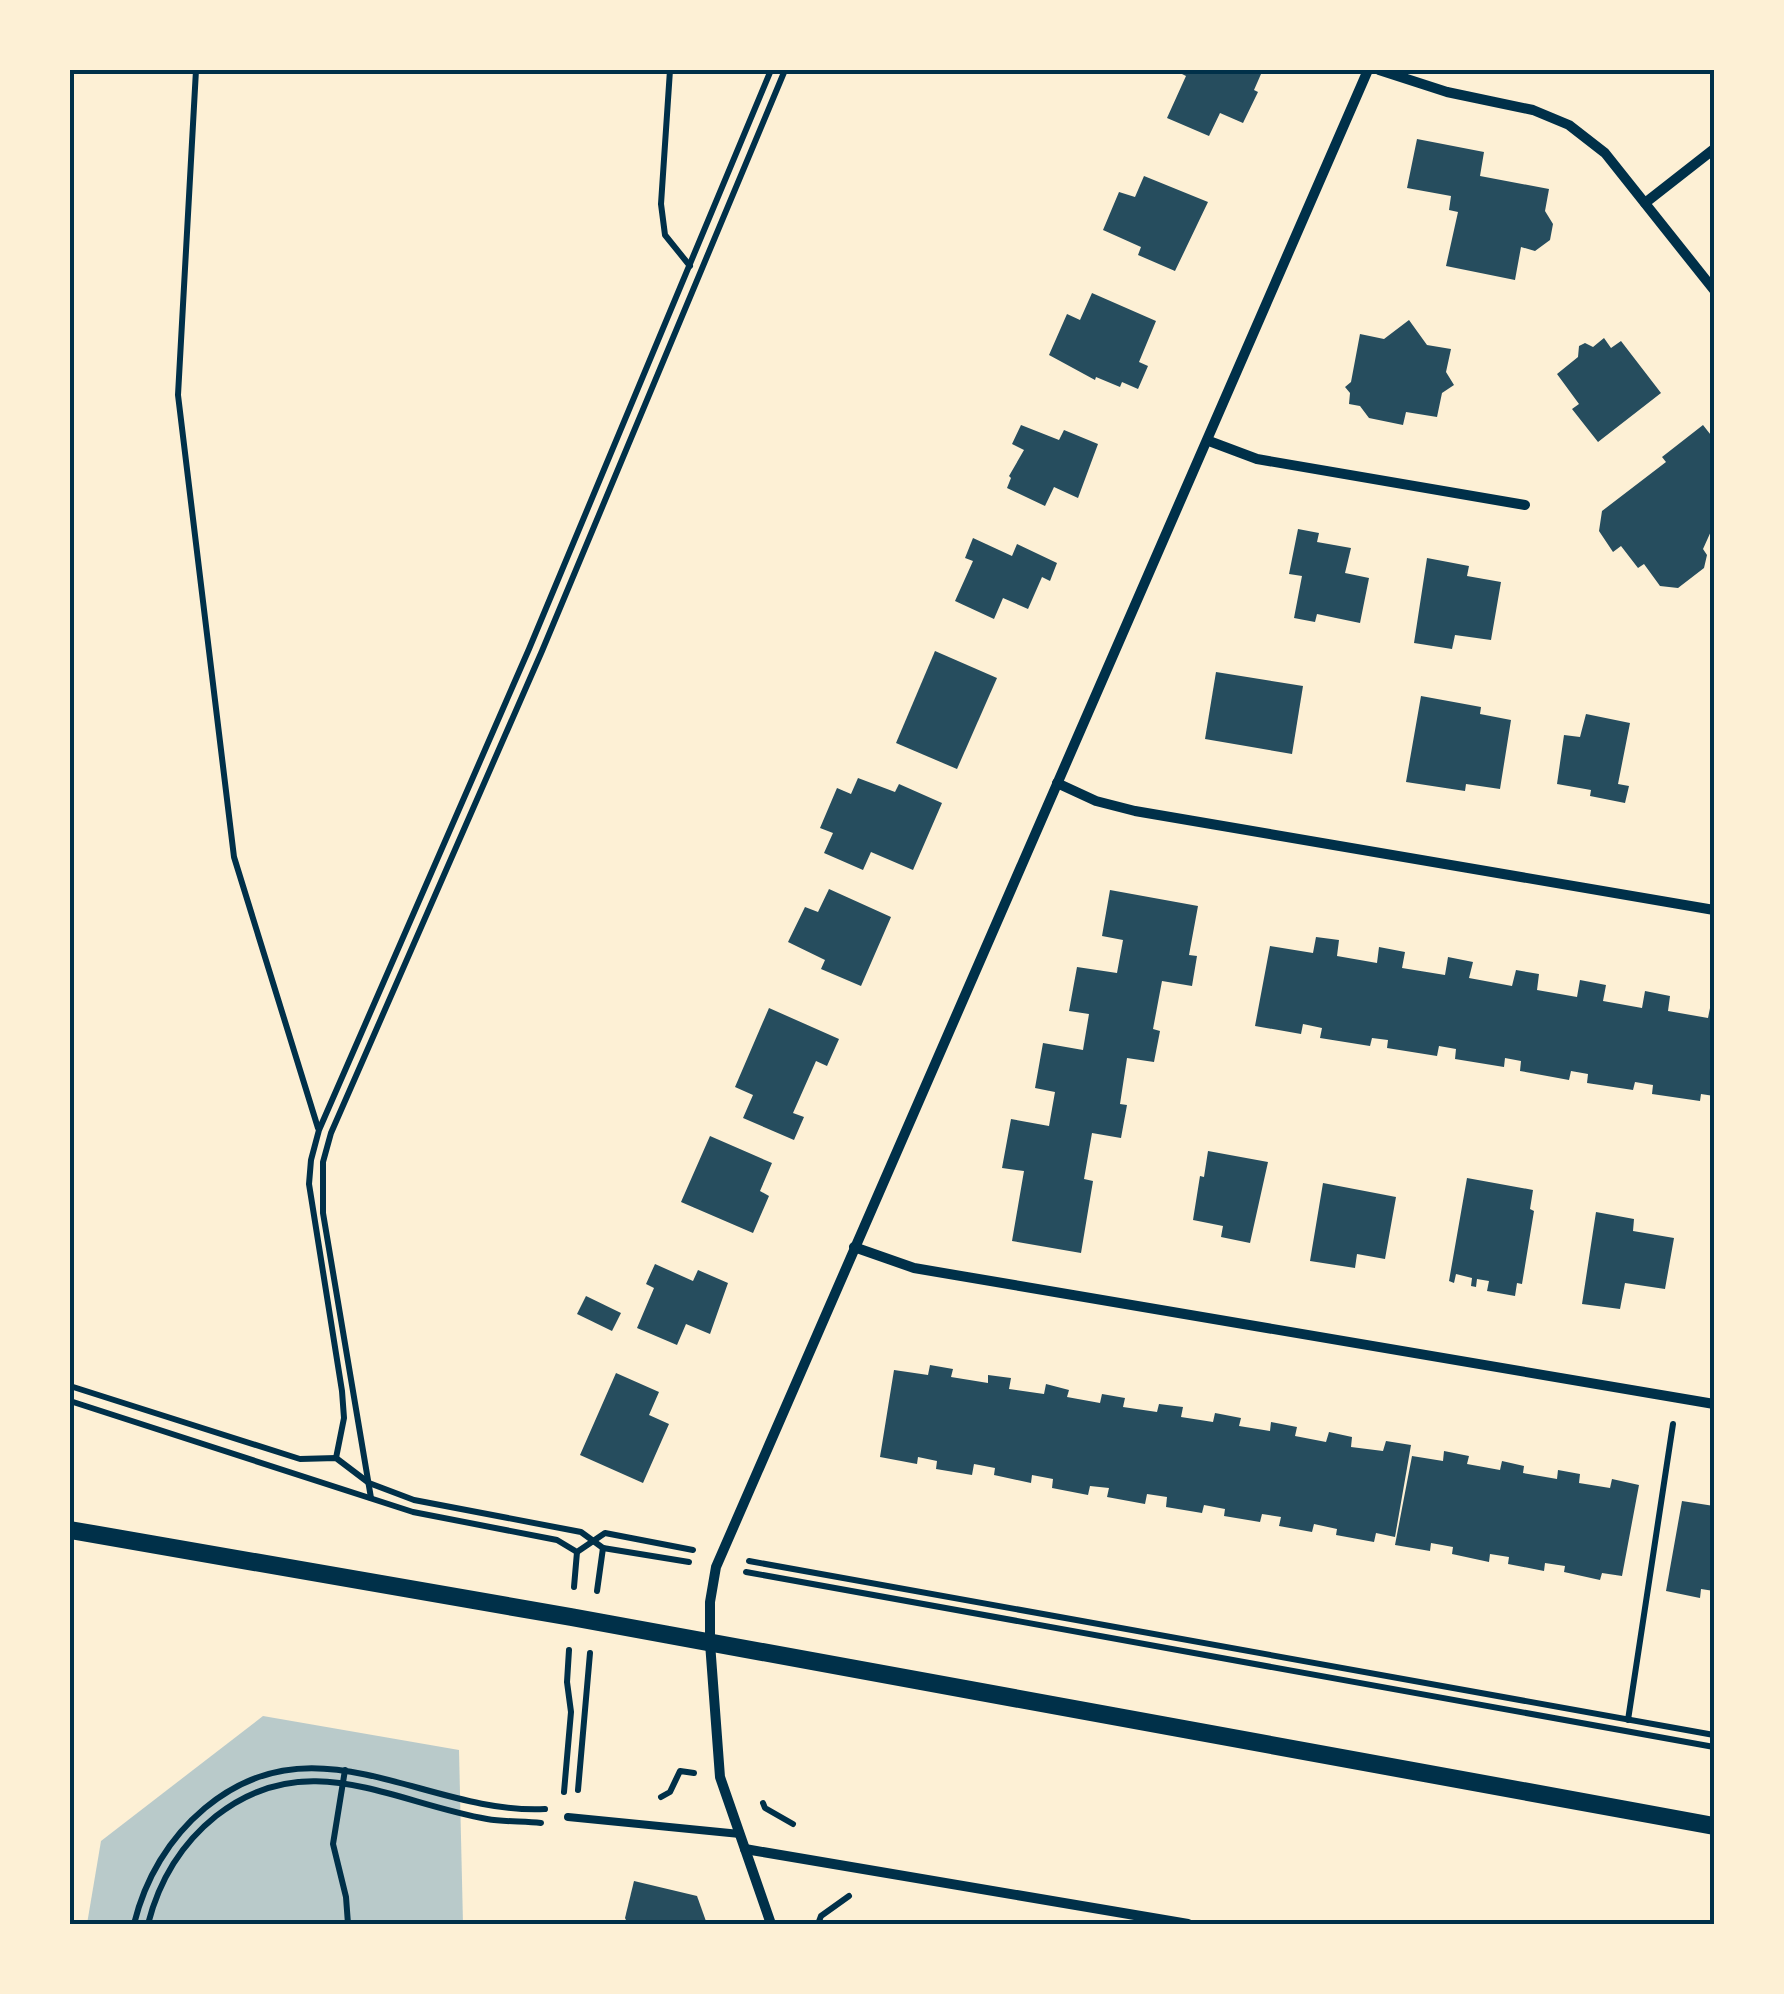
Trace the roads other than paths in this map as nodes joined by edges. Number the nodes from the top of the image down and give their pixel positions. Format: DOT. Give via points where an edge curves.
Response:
graph roads {
  1 [pos="1368,70"];
  2 [pos="1379,70"];
  3 [pos="1714,148"];
  4 [pos="1645,203"];
  5 [pos="1714,290"];
  6 [pos="1209,440"];
  7 [pos="1525,505"];
  8 [pos="1057,783"];
  9 [pos="1714,910"];
  10 [pos="854,1247"];
  11 [pos="1714,1404"];
  12 [pos="70,1530"];
  13 [pos="710,1642"];
  14 [pos="568,1817"];
  15 [pos="1714,1826"];
  16 [pos="740,1834"];
  17 [pos="745,1849"];
  18 [pos="770,1924"];
  19 [pos="1188,1924"];
  1 -- 6 [label="street"];
  2 -- 4 [label="street" via="1569,125 1606,153"];
  3 -- 4 [label="street"];
  4 -- 5 [label="street"];
  6 -- 7 [label="street" via="1257,459"];
  6 -- 8 [label="street"];
  8 -- 9 [label="street" via="1135,811"];
  8 -- 10 [label="street"];
  10 -- 11 [label="street" via="914,1268"];
  10 -- 13 [label="street" via="720,1555"];
  12 -- 13 [label="street"];
  13 -- 15 [label="street"];
  13 -- 16 [label="street" via="720,1777"];
  14 -- 16 [label="lane"];
  16 -- 17 [label="street"];
  17 -- 18 [label="street"];
  17 -- 19 [label="street"];
}
